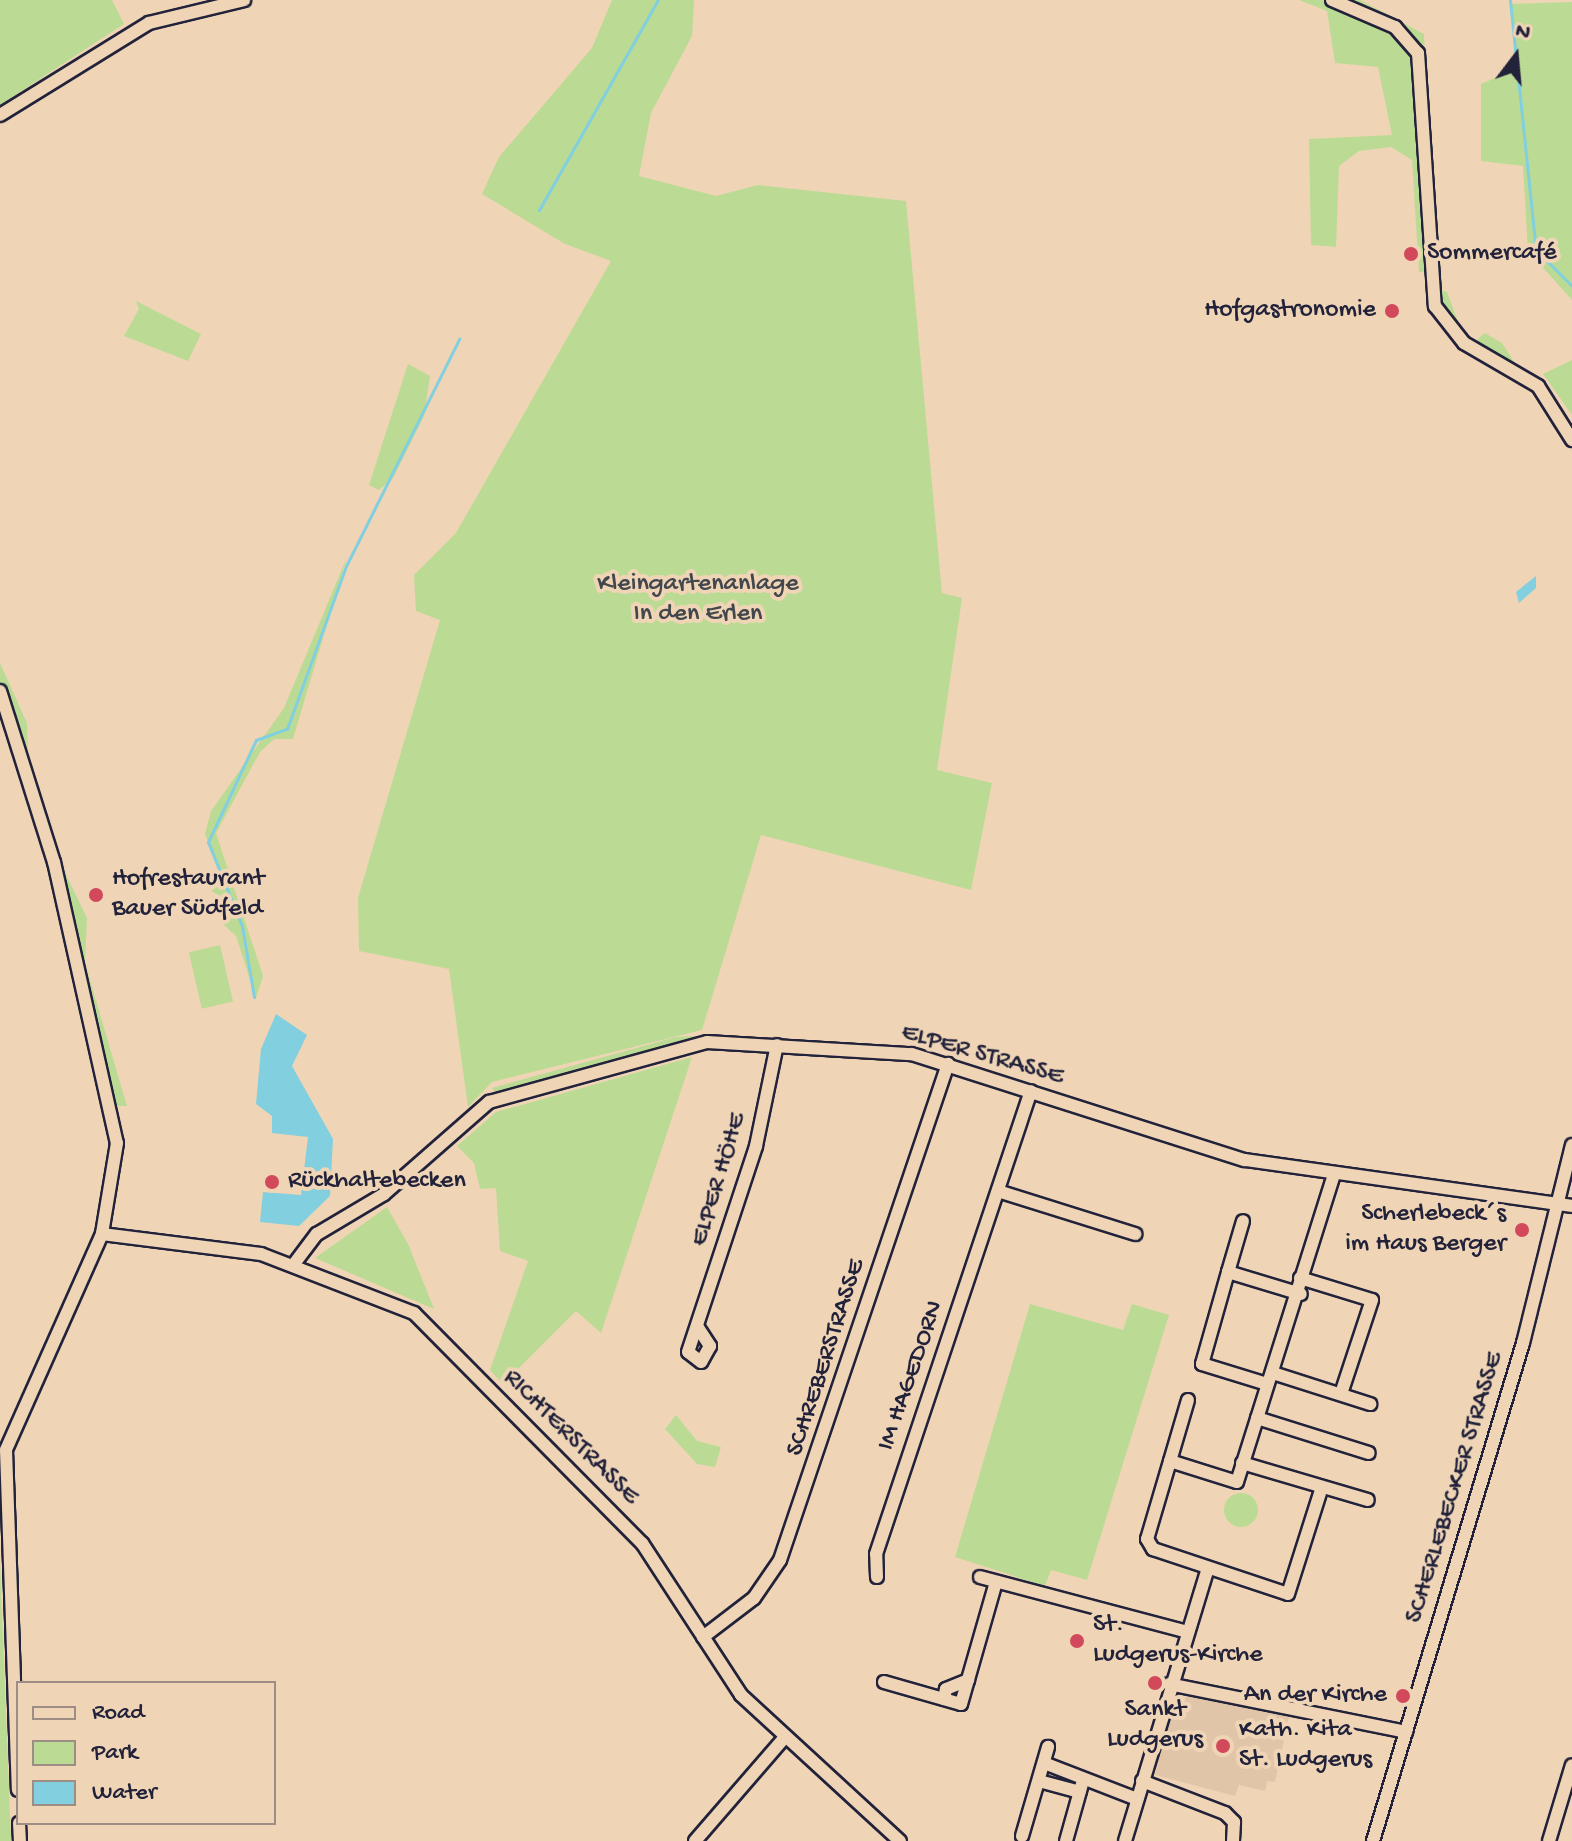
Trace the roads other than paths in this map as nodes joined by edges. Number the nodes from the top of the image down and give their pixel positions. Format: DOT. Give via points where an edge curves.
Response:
graph roads {
  1 [pos="244,0"];
  2 [pos="1332,0"];
  3 [pos="0,115"];
  4 [pos="1572,440"];
  5 [pos="0,691"];
  6 [pos="777,1045"];
  7 [pos="948,1064"];
  8 [pos="1031,1091"];
  9 [pos="1572,1145"];
  10 [pos="1334,1174"];
  11 [pos="998,1191"];
  12 [pos="1557,1205"];
  13 [pos="1572,1206"];
  14 [pos="1243,1221"];
  15 [pos="102,1234"];
  16 [pos="1135,1234"];
  17 [pos="294,1264"];
  18 [pos="1228,1272"];
  19 [pos="1300,1278"];
  20 [pos="1301,1294"];
  21 [pos="697,1326"];
  22 [pos="1271,1379"];
  23 [pos="1341,1394"];
  24 [pos="1188,1400"];
  25 [pos="1370,1404"];
  26 [pos="1257,1418"];
  27 [pos="1369,1453"];
  28 [pos="1170,1461"];
  29 [pos="1242,1463"];
  30 [pos="1322,1487"];
  31 [pos="1368,1500"];
  32 [pos="1207,1571"];
  33 [pos="877,1577"];
  34 [pos="980,1577"];
  35 [pos="996,1582"];
  36 [pos="1185,1631"];
  37 [pos="703,1637"];
  38 [pos="884,1682"];
  39 [pos="1169,1684"];
  40 [pos="1406,1732"];
  41 [pos="16,1733"];
  42 [pos="785,1737"];
  43 [pos="1048,1747"];
  44 [pos="1044,1763"];
  45 [pos="1572,1765"];
  46 [pos="1039,1781"];
  47 [pos="1142,1781"];
  48 [pos="1081,1788"];
  49 [pos="1137,1799"];
  50 [pos="1022,1836"];
  51 [pos="695,1841"];
  52 [pos="900,1841"];
  53 [pos="1066,1841"];
  54 [pos="1125,1841"];
  55 [pos="1233,1841"];
  56 [pos="1373,1841"];
  57 [pos="1549,1841"];
  1 -- 3 [label="street" via="149,23"];
  2 -- 4 [label="street" via="1395,27 1418,53 1435,306 1464,343 1538,386"];
  5 -- 15 [label="street" via="43,819 112,1103 116,1157"];
  6 -- 7 [label="street, ELPER STRASSE" via="900,1053"];
  6 -- 17 [label="street, ELPER STRASSE" via="692,1043 489,1102 384,1194 317,1234"];
  6 -- 21 [label="street, ELPER HÖHE" via="756,1146"];
  7 -- 8 [label="street, ELPER STRASSE"];
  7 -- 37 [label="street, SCHREBERSTRASSE" via="780,1560 754,1598"];
  8 -- 10 [label="street, ELPER STRASSE" via="1245,1160"];
  8 -- 11 [label="street, IM HAGEDORN"];
  9 -- 12 [label="street, SCHERLEBECKER STRASSE"];
  10 -- 12 [label="street, ELPER STRASSE"];
  10 -- 19 [label="street"];
  11 -- 16 [label="street"];
  11 -- 33 [label="street, IM HAGEDORN" via="876,1554"];
  12 -- 13 [label="street, ELPER STRASSE"];
  12 -- 40 [label="street, SCHERLEBECKER STRASSE"];
  14 -- 18 [label="street"];
  15 -- 17 [label="street, RICHTERSTRASSE"];
  15 -- 41 [label="street" via="6,1450"];
  17 -- 37 [label="street, RICHTERSTRASSE" via="398,1302 425,1322 642,1543"];
  18 -- 20 [label="street"];
  18 -- 22 [label="street" via="1202,1364"];
  19 -- 20 [label="street"];
  19 -- 23 [label="street" via="1372,1300"];
  20 -- 22 [label="street"];
  22 -- 23 [label="street"];
  22 -- 26 [label="street"];
  23 -- 25 [label="street"];
  24 -- 28 [label="street"];
  26 -- 27 [label="street"];
  26 -- 29 [label="street"];
  28 -- 29 [label="street" via="1237,1482"];
  28 -- 32 [label="street" via="1148,1545"];
  29 -- 30 [label="street"];
  30 -- 31 [label="street"];
  30 -- 32 [label="street" via="1288,1594"];
  32 -- 36 [label="street"];
  34 -- 35 [label="street"];
  35 -- 36 [label="street"];
  35 -- 38 [label="street" via="961,1704"];
  36 -- 39 [label="street"];
  37 -- 42 [label="street, RICHTERSTRASSE" via="741,1695"];
  39 -- 40 [label="street"];
  39 -- 47 [label="street"];
  40 -- 56 [label="street, SCHERLEBECKER STRASSE"];
  42 -- 51 [label="street"];
  42 -- 52 [label="street, RICHTERSTRASSE"];
  43 -- 44 [label="street"];
  44 -- 46 [label="street"];
  44 -- 48 [label="street" via="1081,1774"];
  45 -- 57 [label="street"];
  46 -- 48 [label="street"];
  46 -- 50 [label="street"];
  47 -- 49 [label="street"];
  47 -- 55 [label="street" via="1225,1813 1234,1822"];
  48 -- 49 [label="street"];
  48 -- 53 [label="street"];
  49 -- 54 [label="street"];
}
